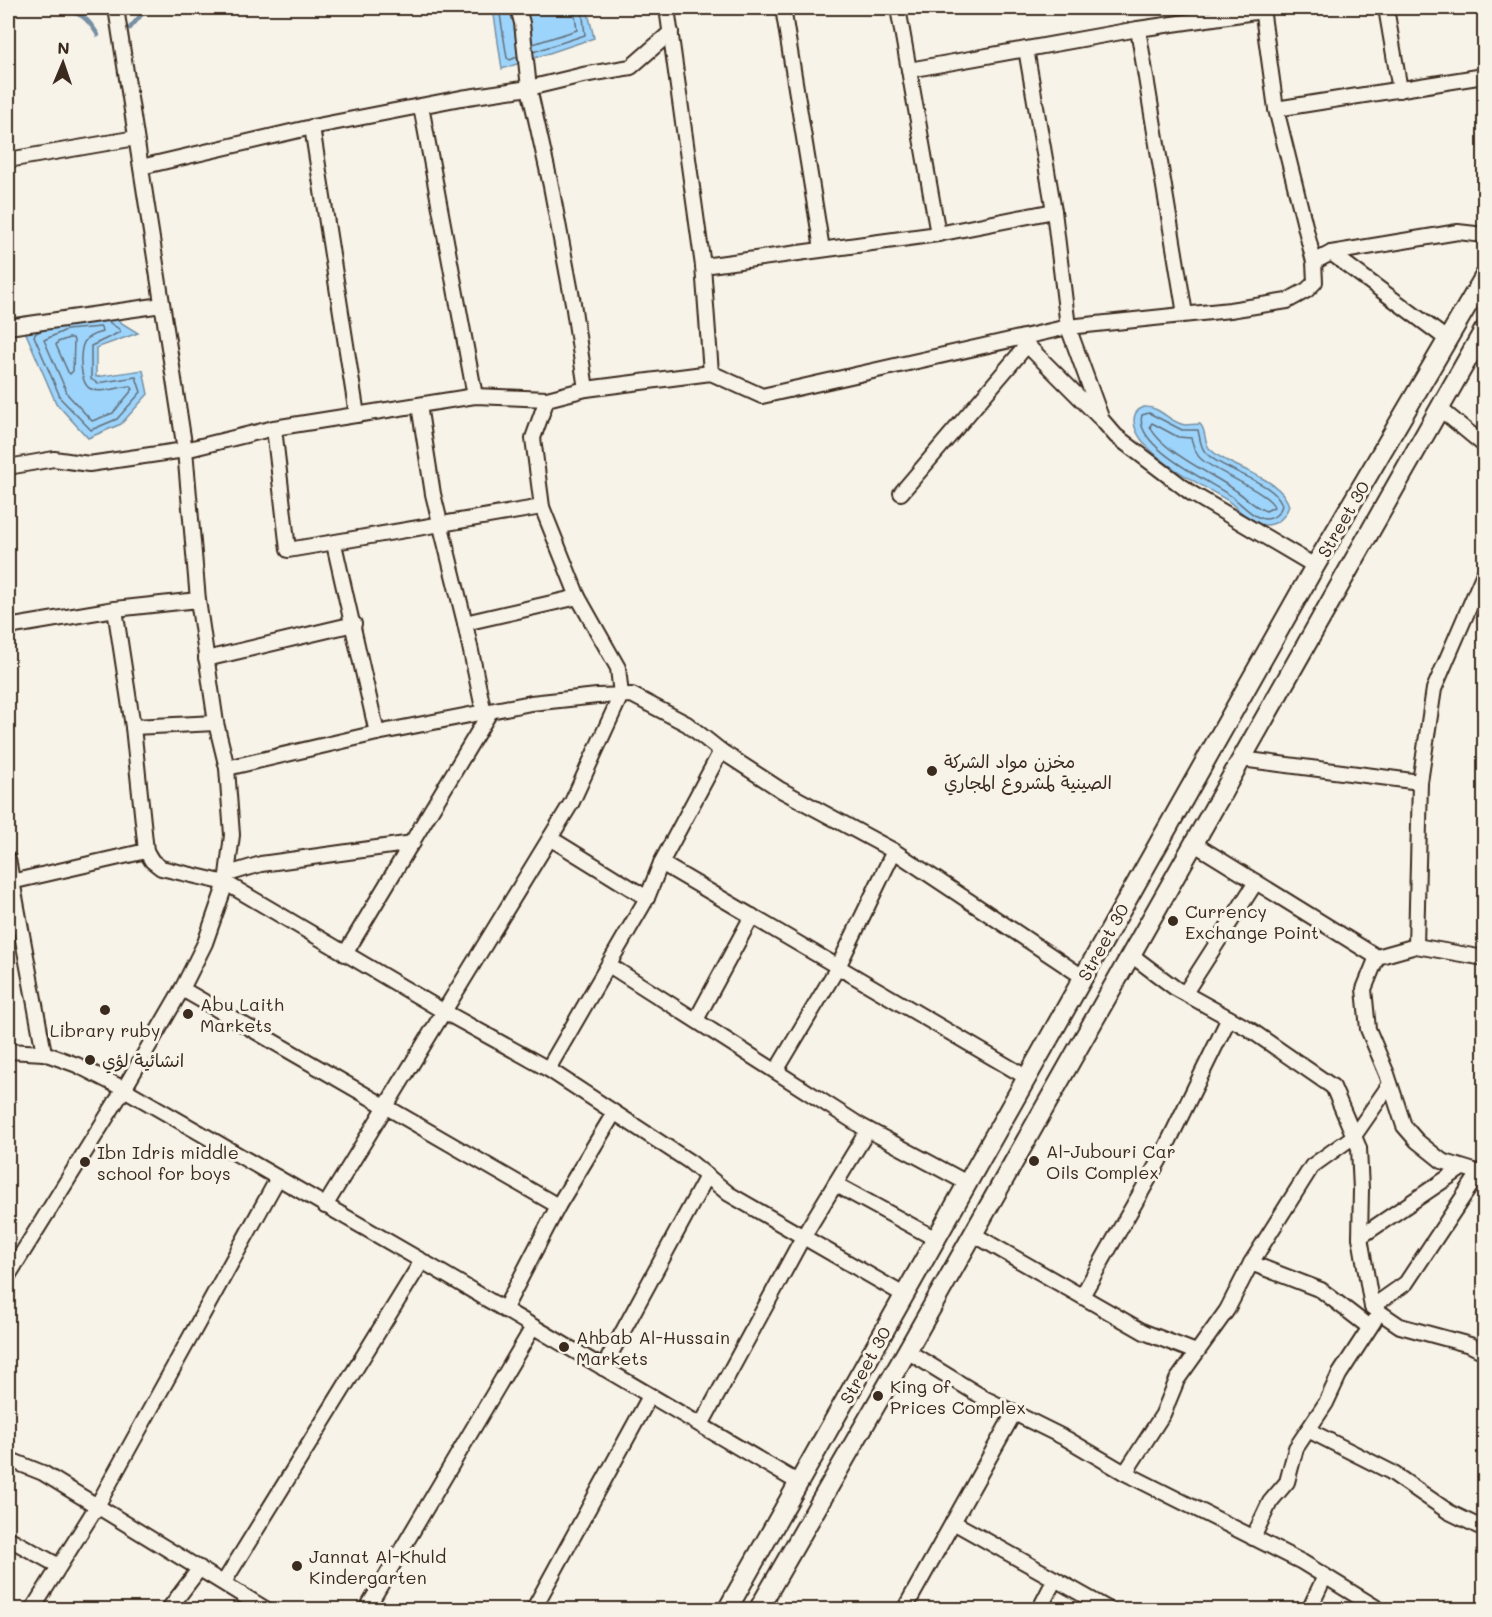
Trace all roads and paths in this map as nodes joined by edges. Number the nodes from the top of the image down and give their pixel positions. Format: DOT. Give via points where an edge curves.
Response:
graph roads {
  1 [pos="116,8"];
  2 [pos="518,8"];
  3 [pos="667,8"];
  4 [pos="783,8"];
  5 [pos="898,8"];
  6 [pos="1386,8"];
  7 [pos="1262,9"];
  8 [pos="1138,29"];
  9 [pos="671,32"];
  10 [pos="1026,50"];
  11 [pos="909,70"];
  12 [pos="1485,76"];
  13 [pos="529,88"];
  14 [pos="1400,90"];
  15 [pos="421,106"];
  16 [pos="1276,110"];
  17 [pos="312,127"];
  18 [pos="136,138"];
  19 [pos="8,160"];
  20 [pos="141,167"];
  21 [pos="1054,211"];
  22 [pos="938,234"];
  23 [pos="1485,235"];
  24 [pos="822,249"];
  25 [pos="1331,253"];
  26 [pos="1314,262"];
  27 [pos="703,266"];
  28 [pos="1485,277"];
  29 [pos="162,305"];
  30 [pos="1185,314"];
  31 [pos="8,327"];
  32 [pos="1068,327"];
  33 [pos="1485,330"];
  34 [pos="1448,340"];
  35 [pos="1023,341"];
  36 [pos="1480,349"];
  37 [pos="711,374"];
  38 [pos="586,389"];
  39 [pos="474,396"];
  40 [pos="547,399"];
  41 [pos="418,405"];
  42 [pos="1439,408"];
  43 [pos="357,415"];
  44 [pos="1102,420"];
  45 [pos="274,428"];
  46 [pos="1485,445"];
  47 [pos="185,450"];
  48 [pos="8,467"];
  49 [pos="901,493"];
  50 [pos="542,507"];
  51 [pos="442,523"];
  52 [pos="334,544"];
  53 [pos="1328,544"];
  54 [pos="1354,559"];
  55 [pos="1315,566"];
  56 [pos="1485,573"];
  57 [pos="578,597"];
  58 [pos="198,600"];
  59 [pos="1296,601"];
  60 [pos="115,609"];
  61 [pos="1321,618"];
  62 [pos="465,623"];
  63 [pos="354,624"];
  64 [pos="8,627"];
  65 [pos="206,659"];
  66 [pos="621,695"];
  67 [pos="487,713"];
  68 [pos="216,723"];
  69 [pos="133,727"];
  70 [pos="377,733"];
  71 [pos="721,751"];
  72 [pos="1240,759"];
  73 [pos="226,768"];
  74 [pos="1420,782"];
  75 [pos="549,838"];
  76 [pos="413,843"];
  77 [pos="1193,843"];
  78 [pos="146,851"];
  79 [pos="894,851"];
  80 [pos="8,860"];
  81 [pos="662,863"];
  82 [pos="227,878"];
  83 [pos="11,882"];
  84 [pos="1256,882"];
  85 [pos="647,898"];
  86 [pos="752,916"];
  87 [pos="1416,946"];
  88 [pos="345,954"];
  89 [pos="1130,954"];
  90 [pos="1377,957"];
  91 [pos="1485,958"];
  92 [pos="609,966"];
  93 [pos="838,967"];
  94 [pos="1083,977"];
  95 [pos="182,989"];
  96 [pos="1185,993"];
  97 [pos="443,1011"];
  98 [pos="1229,1018"];
  99 [pos="696,1020"];
  100 [pos="8,1051"];
  101 [pos="44,1053"];
  102 [pos="548,1069"];
  103 [pos="776,1071"];
  104 [pos="1026,1077"];
  105 [pos="1390,1084"];
  106 [pos="124,1089"];
  107 [pos="387,1106"];
  108 [pos="614,1113"];
  109 [pos="868,1130"];
  110 [pos="1354,1136"];
  111 [pos="1462,1168"];
  112 [pos="1482,1174"];
  113 [pos="707,1176"];
  114 [pos="278,1178"];
  115 [pos="967,1183"];
  116 [pos="836,1184"];
  117 [pos="325,1206"];
  118 [pos="558,1206"];
  119 [pos="973,1234"];
  120 [pos="803,1237"];
  121 [pos="1360,1237"];
  122 [pos="936,1239"];
  123 [pos="422,1261"];
  124 [pos="1251,1263"];
  125 [pos="8,1276"];
  126 [pos="904,1295"];
  127 [pos="1082,1296"];
  128 [pos="504,1310"];
  129 [pos="1376,1310"];
  130 [pos="533,1327"];
  131 [pos="1369,1327"];
  132 [pos="907,1351"];
  133 [pos="1196,1352"];
  134 [pos="1485,1352"];
  135 [pos="603,1368"];
  136 [pos="650,1396"];
  137 [pos="1014,1413"];
  138 [pos="701,1425"];
  139 [pos="1308,1430"];
  140 [pos="8,1459"];
  141 [pos="1125,1473"];
  142 [pos="799,1483"];
  143 [pos="97,1506"];
  144 [pos="953,1521"];
  145 [pos="1485,1529"];
  146 [pos="8,1538"];
  147 [pos="1253,1538"];
  148 [pos="59,1566"];
  149 [pos="200,1568"];
  150 [pos="1325,1575"];
  151 [pos="1055,1579"];
  152 [pos="224,1582"];
  153 [pos="32,1610"];
  154 [pos="168,1610"];
  155 [pos="267,1610"];
  156 [pos="366,1610"];
  157 [pos="534,1610"];
  158 [pos="728,1610"];
  159 [pos="758,1610"];
  160 [pos="904,1610"];
  161 [pos="1039,1610"];
  162 [pos="1110,1610"];
  163 [pos="1309,1610"];
  164 [pos="1380,1610"];
  1 -- 18 [label="street"];
  2 -- 13 [label="street"];
  3 -- 9 [label="street"];
  4 -- 24 [label="street"];
  5 -- 11 [label="street"];
  6 -- 14 [label="street"];
  7 -- 8 [label="street"];
  7 -- 16 [label="street"];
  8 -- 10 [label="street"];
  8 -- 30 [label="street"];
  9 -- 13 [label="street" via="631,67"];
  9 -- 27 [label="street"];
  10 -- 11 [label="street"];
  10 -- 21 [label="street"];
  11 -- 22 [label="street"];
  12 -- 14 [label="street"];
  13 -- 15 [label="street"];
  13 -- 38 [label="street" via="551,186"];
  14 -- 16 [label="street"];
  15 -- 17 [label="street"];
  15 -- 39 [label="street"];
  16 -- 26 [label="street"];
  17 -- 20 [label="street"];
  17 -- 43 [label="street"];
  18 -- 19 [label="street"];
  18 -- 20 [label="street"];
  20 -- 29 [label="street"];
  21 -- 22 [label="street"];
  21 -- 32 [label="street"];
  22 -- 24 [label="street"];
  23 -- 25 [label="street" via="1458,232"];
  24 -- 27 [label="street"];
  25 -- 26 [label="street"];
  25 -- 34 [label="street"];
  26 -- 30 [label="street" via="1315,282 1287,301"];
  27 -- 37 [label="street"];
  28 -- 34 [label="street, Street 30"];
  29 -- 31 [label="street"];
  29 -- 47 [label="street"];
  30 -- 32 [label="street"];
  32 -- 35 [label="street"];
  32 -- 44 [label="street"];
  33 -- 36 [label="street, Street 30"];
  34 -- 53 [label="street, Street 30"];
  35 -- 37 [label="street" via="762,396"];
  35 -- 44 [label="street"];
  35 -- 49 [label="street"];
  36 -- 42 [label="street, Street 30"];
  37 -- 38 [label="street"];
  38 -- 40 [label="street"];
  39 -- 40 [label="street"];
  39 -- 41 [label="street"];
  40 -- 50 [label="street" via="533,438"];
  41 -- 43 [label="street"];
  41 -- 51 [label="street"];
  42 -- 46 [label="street"];
  42 -- 54 [label="street, Street 30"];
  43 -- 45 [label="street"];
  44 -- 55 [label="street" via="1123,442 1191,493"];
  45 -- 47 [label="street"];
  45 -- 52 [label="street" via="288,550"];
  47 -- 48 [label="street" via="89,464 54,459"];
  47 -- 58 [label="street"];
  50 -- 51 [label="street"];
  50 -- 57 [label="street"];
  51 -- 52 [label="street"];
  51 -- 62 [label="street"];
  52 -- 63 [label="street"];
  53 -- 54 [label="street" via="1330,552 1340,560"];
  53 -- 55 [label="street, Street 30"];
  54 -- 61 [label="street, Street 30"];
  55 -- 59 [label="street, Street 30"];
  56 -- 74 [label="street" via="1434,689"];
  57 -- 62 [label="street"];
  57 -- 66 [label="street" via="618,668"];
  58 -- 60 [label="street"];
  58 -- 65 [label="street"];
  59 -- 61 [label="street" via="1310,601 1319,609"];
  59 -- 94 [label="street, Street 30"];
  60 -- 64 [label="street"];
  60 -- 69 [label="street"];
  61 -- 72 [label="street, Street 30"];
  62 -- 67 [label="street"];
  63 -- 65 [label="street"];
  63 -- 70 [label="street"];
  65 -- 68 [label="street"];
  66 -- 67 [label="street" via="531,703"];
  66 -- 71 [label="street" via="632,694 687,724"];
  66 -- 75 [label="street" via="572,802"];
  67 -- 70 [label="street"];
  67 -- 76 [label="street"];
  68 -- 69 [label="street"];
  68 -- 73 [label="street"];
  69 -- 78 [label="street"];
  70 -- 73 [label="street"];
  71 -- 79 [label="street" via="781,790"];
  71 -- 81 [label="street"];
  72 -- 74 [label="street"];
  72 -- 77 [label="street, Street 30"];
  73 -- 82 [label="street" via="232,835"];
  74 -- 87 [label="street"];
  75 -- 85 [label="street"];
  75 -- 97 [label="street"];
  76 -- 82 [label="street" via="261,864"];
  76 -- 88 [label="street"];
  77 -- 84 [label="street"];
  77 -- 89 [label="street, Street 30"];
  78 -- 82 [label="street" via="161,868"];
  78 -- 83 [label="street"];
  79 -- 93 [label="street"];
  79 -- 94 [label="street"];
  80 -- 83 [label="street"];
  81 -- 85 [label="street"];
  81 -- 86 [label="street"];
  82 -- 88 [label="street"];
  82 -- 95 [label="street" via="205,943"];
  83 -- 101 [label="street"];
  84 -- 90 [label="street"];
  84 -- 96 [label="street"];
  85 -- 92 [label="street"];
  86 -- 93 [label="street"];
  86 -- 99 [label="street"];
  87 -- 90 [label="street"];
  87 -- 91 [label="street"];
  88 -- 97 [label="street"];
  89 -- 96 [label="street"];
  89 -- 119 [label="street, Street 30"];
  90 -- 105 [label="street" via="1365,989 1368,1029"];
  92 -- 99 [label="street"];
  92 -- 102 [label="street"];
  93 -- 103 [label="street"];
  93 -- 104 [label="street"];
  94 -- 104 [label="street, Street 30"];
  95 -- 106 [label="street"];
  95 -- 107 [label="street"];
  96 -- 98 [label="street"];
  97 -- 102 [label="street"];
  97 -- 107 [label="street"];
  98 -- 110 [label="street" via="1333,1087"];
  98 -- 127 [label="street" via="1160,1159"];
  99 -- 103 [label="street"];
  100 -- 101 [label="street"];
  101 -- 106 [label="street"];
  102 -- 108 [label="street"];
  103 -- 109 [label="street"];
  104 -- 115 [label="street, Street 30"];
  105 -- 110 [label="street"];
  105 -- 111 [label="street" via="1410,1133 1442,1161"];
  106 -- 114 [label="street"];
  106 -- 125 [label="street"];
  107 -- 117 [label="street"];
  107 -- 118 [label="street"];
  108 -- 113 [label="street"];
  108 -- 118 [label="street"];
  109 -- 115 [label="street"];
  109 -- 116 [label="street"];
  110 -- 121 [label="street" via="1359,1148"];
  110 -- 124 [label="street" via="1312,1166"];
  111 -- 112 [label="street"];
  111 -- 121 [label="street"];
  112 -- 129 [label="street" via="1406,1283"];
  113 -- 120 [label="street" via="729,1194"];
  113 -- 135 [label="street"];
  114 -- 117 [label="street"];
  114 -- 143 [label="street"];
  115 -- 122 [label="street, Street 30"];
  116 -- 120 [label="street"];
  116 -- 122 [label="street"];
  117 -- 123 [label="street"];
  118 -- 128 [label="street"];
  119 -- 127 [label="street"];
  119 -- 132 [label="street, Street 30"];
  120 -- 126 [label="street"];
  120 -- 138 [label="street"];
  121 -- 129 [label="street"];
  122 -- 126 [label="street, Street 30"];
  123 -- 128 [label="street"];
  123 -- 152 [label="street"];
  124 -- 131 [label="street" via="1321,1290"];
  124 -- 133 [label="street" via="1227,1310"];
  126 -- 142 [label="street, Street 30"];
  127 -- 133 [label="street" via="1144,1332"];
  128 -- 130 [label="street"];
  129 -- 131 [label="street"];
  129 -- 134 [label="street" via="1400,1326"];
  130 -- 135 [label="street"];
  130 -- 156 [label="street"];
  131 -- 139 [label="street"];
  132 -- 137 [label="street"];
  132 -- 159 [label="street, Street 30"];
  133 -- 141 [label="street"];
  135 -- 136 [label="street"];
  136 -- 138 [label="street"];
  136 -- 157 [label="street"];
  137 -- 141 [label="street"];
  137 -- 144 [label="street"];
  138 -- 142 [label="street"];
  139 -- 145 [label="street" via="1391,1472 1449,1512"];
  139 -- 147 [label="street" via="1296,1448 1287,1482 1270,1502"];
  140 -- 143 [label="street" via="43,1473"];
  141 -- 147 [label="street"];
  142 -- 158 [label="street, Street 30"];
  143 -- 148 [label="street"];
  143 -- 149 [label="street"];
  144 -- 151 [label="street"];
  144 -- 160 [label="street"];
  146 -- 148 [label="street"];
  147 -- 150 [label="street"];
  148 -- 153 [label="street"];
  149 -- 152 [label="street"];
  149 -- 154 [label="street"];
  150 -- 163 [label="street"];
  150 -- 164 [label="street"];
  151 -- 161 [label="street"];
  151 -- 162 [label="street"];
  152 -- 155 [label="street"];
}
